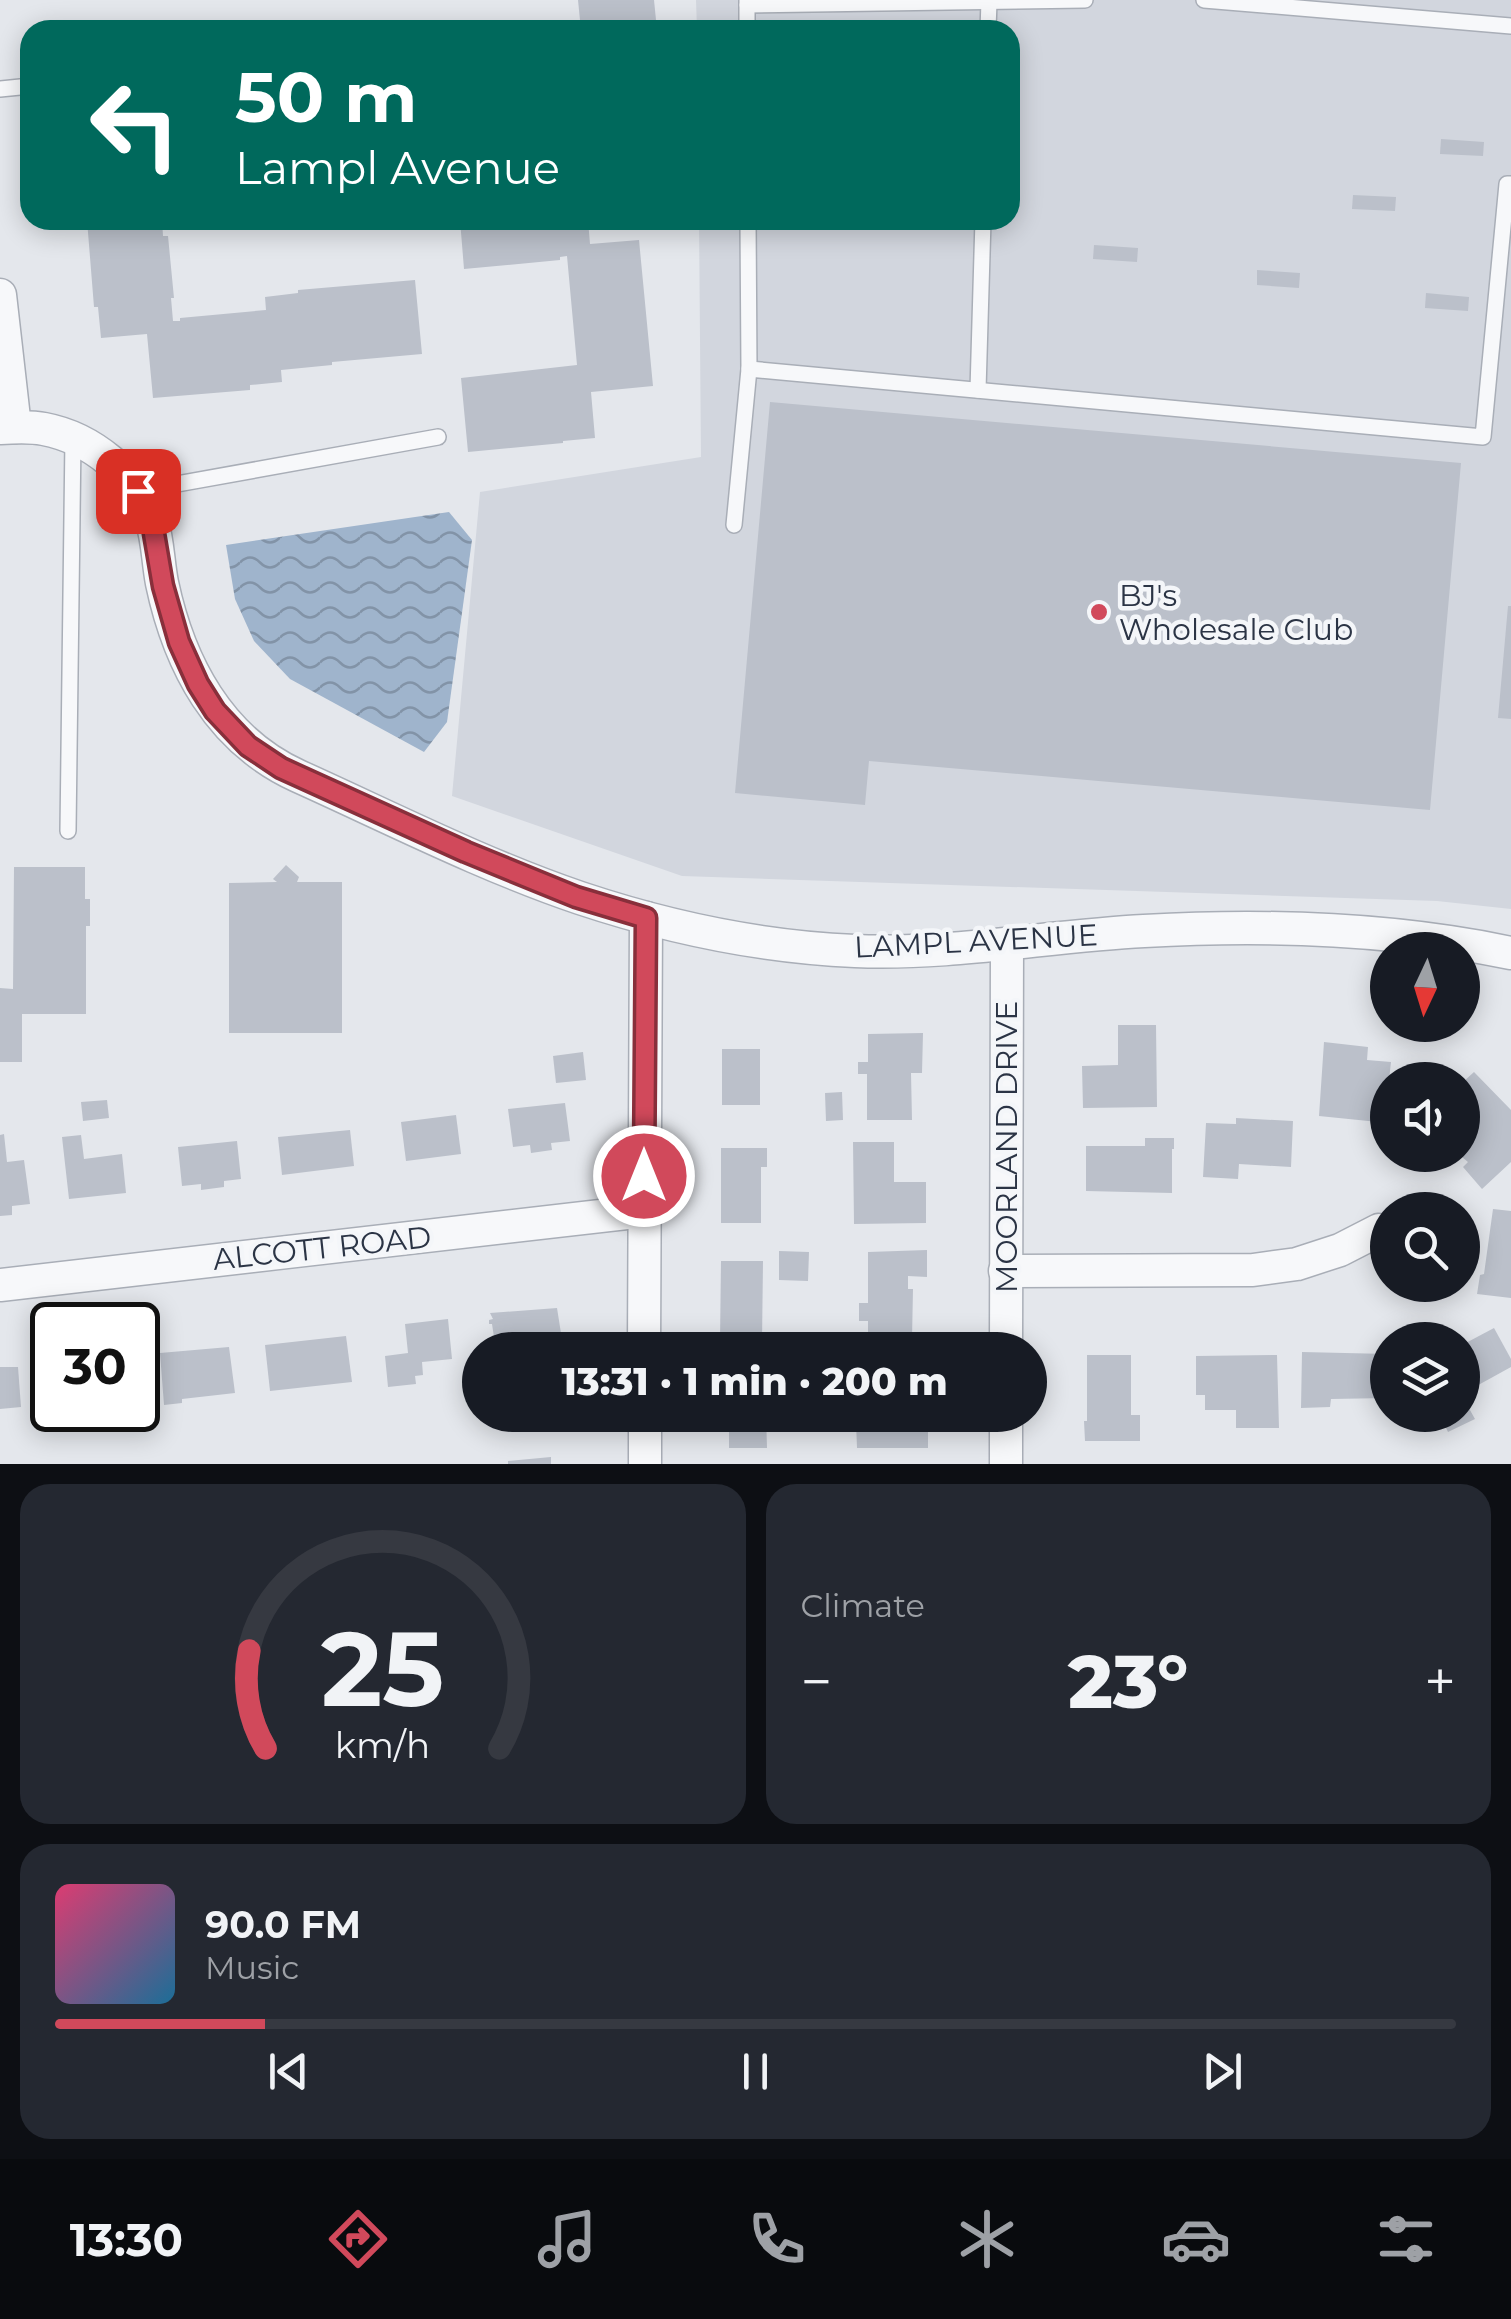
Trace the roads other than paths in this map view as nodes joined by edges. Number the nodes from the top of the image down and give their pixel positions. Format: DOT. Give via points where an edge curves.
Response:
graph roads {
  1 [pos="1024,0"];
  2 [pos="1085,0"];
  3 [pos="1204,0"];
  4 [pos="1438,0"];
  5 [pos="898,1"];
  6 [pos="968,1"];
  7 [pos="989,1"];
  8 [pos="747,2"];
  9 [pos="1333,5"];
  10 [pos="1436,19"];
  11 [pos="1511,26"];
  12 [pos="1511,184"];
  13 [pos="748,230"];
  14 [pos="983,230"];
  15 [pos="0,295"];
  16 [pos="749,369"];
  17 [pos="978,390"];
  18 [pos="7,427"];
  19 [pos="438,437"];
  20 [pos="72,438"];
  21 [pos="138,491"];
  22 [pos="734,526"];
  23 [pos="68,832"];
  24 [pos="646,918"];
  25 [pos="1007,944"];
  26 [pos="1511,954"];
  27 [pos="644,1212"];
  28 [pos="1370,1235"];
  29 [pos="1005,1270"];
  30 [pos="0,1284"];
  31 [pos="644,1332"];
  32 [pos="1006,1332"];
  33 [pos="645,1432"];
  34 [pos="1006,1432"];
  35 [pos="645,1464"];
  36 [pos="1006,1464"];
  1 -- 2 [label="lane"];
  1 -- 7 [label="lane"];
  3 -- 9 [label="lane"];
  4 -- 10 [label="lane"];
  5 -- 6 [label="lane"];
  5 -- 8 [label="lane"];
  6 -- 7 [label="lane"];
  9 -- 10 [label="lane"];
  10 -- 11 [label="lane"];
  12 -- 17 [label="lane" via="1483,437"];
  13 -- 16 [label="lane"];
  14 -- 17 [label="lane"];
  15 -- 18 [label="street"];
  16 -- 17 [label="lane"];
  16 -- 22 [label="lane"];
  18 -- 20 [label="street"];
  19 -- 21 [label="lane"];
  20 -- 21 [label="street, LAMPL AVENUE" via="121,470"];
  20 -- 23 [label="lane"];
  21 -- 24 [label="street, LAMPL AVENUE" via="152,522 179,642 215,711 248,746 281,768 466,852"];
  24 -- 25 [label="street, LAMPL AVENUE" via="757,941 854,951"];
  24 -- 27 [label="street"];
  25 -- 26 [label="street, LAMPL AVENUE" via="1146,930 1269,928 1368,932"];
  25 -- 29 [label="street, MOORLAND DRIVE"];
  27 -- 30 [label="street, ALCOTT ROAD"];
  27 -- 31 [label="street"];
  28 -- 29 [label="street" via="1311,1260 1253,1270"];
  29 -- 32 [label="street, MOORLAND DRIVE"];
  33 -- 35 [label="street"];
  34 -- 36 [label="street"];
}
